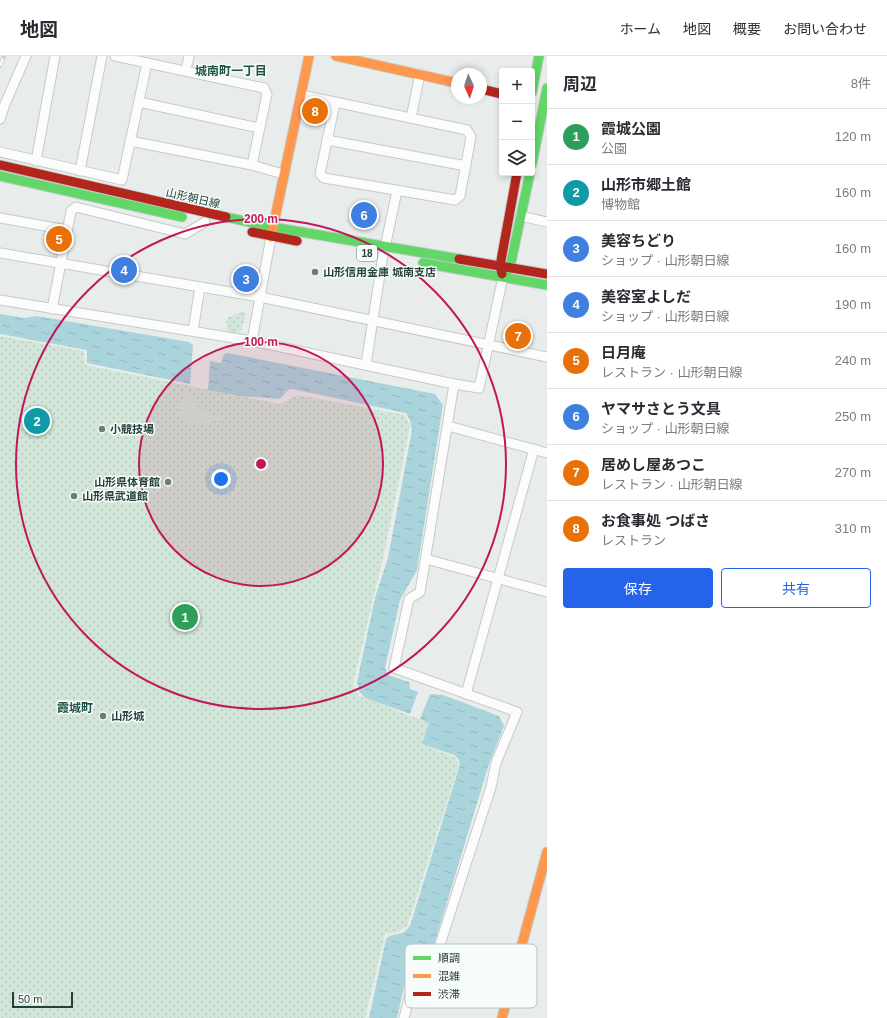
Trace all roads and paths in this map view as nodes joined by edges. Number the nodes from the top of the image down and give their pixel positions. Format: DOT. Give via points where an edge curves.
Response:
graph roads {
  1 [pos="26,56"];
  2 [pos="55,56"];
  3 [pos="102,56"];
  4 [pos="115,56"];
  5 [pos="188,56"];
  6 [pos="309,56"];
  7 [pos="336,56"];
  8 [pos="539,56"];
  9 [pos="146,63"];
  10 [pos="186,70"];
  11 [pos="420,74"];
  12 [pos="535,77"];
  13 [pos="451,82"];
  14 [pos="547,88"];
  15 [pos="487,90"];
  16 [pos="499,93"];
  17 [pos="302,95"];
  18 [pos="535,101"];
  19 [pos="139,102"];
  20 [pos="335,103"];
  21 [pos="544,103"];
  22 [pos="411,118"];
  23 [pos="0,119"];
  24 [pos="259,128"];
  25 [pos="327,140"];
  26 [pos="130,141"];
  27 [pos="535,149"];
  28 [pos="0,152"];
  29 [pos="36,161"];
  30 [pos="0,165"];
  31 [pos="252,165"];
  32 [pos="466,166"];
  33 [pos="80,171"];
  34 [pos="283,174"];
  35 [pos="0,176"];
  36 [pos="516,176"];
  37 [pos="529,176"];
  38 [pos="397,191"];
  39 [pos="190,214"];
  40 [pos="521,216"];
  41 [pos="0,218"];
  42 [pos="205,222"];
  43 [pos="547,222"];
  44 [pos="67,230"];
  45 [pos="272,232"];
  46 [pos="384,251"];
  47 [pos="0,253"];
  48 [pos="61,262"];
  49 [pos="500,266"];
  50 [pos="510,267"];
  51 [pos="547,274"];
  52 [pos="503,277"];
  53 [pos="547,285"];
  54 [pos="200,287"];
  55 [pos="260,297"];
  56 [pos="0,300"];
  57 [pos="52,309"];
  58 [pos="373,320"];
  59 [pos="193,331"];
  60 [pos="252,341"];
  61 [pos="488,346"];
  62 [pos="547,357"];
  63 [pos="366,364"];
  64 [pos="454,384"];
  65 [pos="448,426"];
  66 [pos="534,449"];
  67 [pos="547,453"];
  68 [pos="426,559"];
  69 [pos="499,578"];
  70 [pos="547,592"];
  71 [pos="466,694"];
  72 [pos="547,852"];
  73 [pos="440,944"];
  74 [pos="522,944"];
  75 [pos="407,1008"];
  76 [pos="505,1008"];
  77 [pos="404,1018"];
  78 [pos="502,1018"];
  1 -- 23 [label="street"];
  2 -- 29 [label="street"];
  3 -- 33 [label="street"];
  4 -- 9 [label="street"];
  5 -- 10 [label="street"];
  6 -- 17 [label="main road"];
  7 -- 11 [label="main road"];
  8 -- 12 [label="main road"];
  9 -- 10 [label="street"];
  9 -- 19 [label="street"];
  10 -- 24 [label="street" via="264,88 267,94"];
  11 -- 13 [label="main road"];
  11 -- 22 [label="street"];
  14 -- 21 [label="main road"];
  15 -- 16 [label="main road"];
  17 -- 20 [label="street"];
  17 -- 34 [label="main road"];
  18 -- 21 [label="main road"];
  19 -- 24 [label="street"];
  19 -- 26 [label="street"];
  20 -- 22 [label="street"];
  20 -- 25 [label="street"];
  21 -- 27 [label="main road"];
  22 -- 32 [label="street" via="468,130 472,136"];
  24 -- 31 [label="street"];
  25 -- 32 [label="street"];
  25 -- 38 [label="street" via="320,174 324,178"];
  26 -- 31 [label="street"];
  26 -- 33 [label="street" via="122,180"];
  28 -- 29 [label="street"];
  29 -- 33 [label="street"];
  30 -- 39 [label="main road, 山形朝日線 / 18"];
  31 -- 34 [label="street"];
  32 -- 38 [label="street" via="460,196 454,200"];
  34 -- 45 [label="main road"];
  35 -- 39 [label="main road, 山形朝日線 / 18"];
  36 -- 49 [label="main road"];
  37 -- 40 [label="main road"];
  38 -- 46 [label="street"];
  39 -- 42 [label="main road, 山形朝日線 / 18"];
  39 -- 45 [label="main road, 山形朝日線 / 18"];
  40 -- 43 [label="street"];
  40 -- 50 [label="main road"];
  41 -- 44 [label="street"];
  42 -- 44 [label="street" via="185,234 76,208 71,211"];
  42 -- 45 [label="main road, 山形朝日線 / 18"];
  44 -- 48 [label="street"];
  45 -- 46 [label="main road, 山形朝日線 / 18"];
  45 -- 55 [label="street"];
  46 -- 49 [label="main road, 山形朝日線 / 18"];
  46 -- 52 [label="main road, 山形朝日線 / 18"];
  46 -- 58 [label="street"];
  47 -- 48 [label="street"];
  48 -- 54 [label="street"];
  48 -- 57 [label="street"];
  49 -- 50 [label="main road, 山形朝日線 / 18"];
  49 -- 52 [label="main road"];
  50 -- 51 [label="main road, 山形朝日線 / 18"];
  50 -- 52 [label="main road"];
  52 -- 53 [label="main road, 山形朝日線 / 18"];
  52 -- 61 [label="street"];
  54 -- 55 [label="street"];
  54 -- 59 [label="street"];
  55 -- 58 [label="street"];
  55 -- 60 [label="street"];
  56 -- 57 [label="street"];
  57 -- 59 [label="street"];
  58 -- 61 [label="street"];
  58 -- 63 [label="street"];
  59 -- 60 [label="street"];
  60 -- 63 [label="street"];
  61 -- 62 [label="street"];
  61 -- 64 [label="street" via="479,388"];
  63 -- 64 [label="street"];
  64 -- 65 [label="street"];
  65 -- 66 [label="street"];
  65 -- 68 [label="street"];
  66 -- 67 [label="street"];
  66 -- 69 [label="street"];
  68 -- 69 [label="street"];
  68 -- 71 [label="street" via="420,592 409,599 394,668"];
  69 -- 70 [label="street"];
  69 -- 71 [label="street"];
  71 -- 73 [label="street" via="517,712 496,763 491,787"];
  72 -- 74 [label="main road"];
  75 -- 77 [label="street"];
  76 -- 78 [label="main road"];
}
